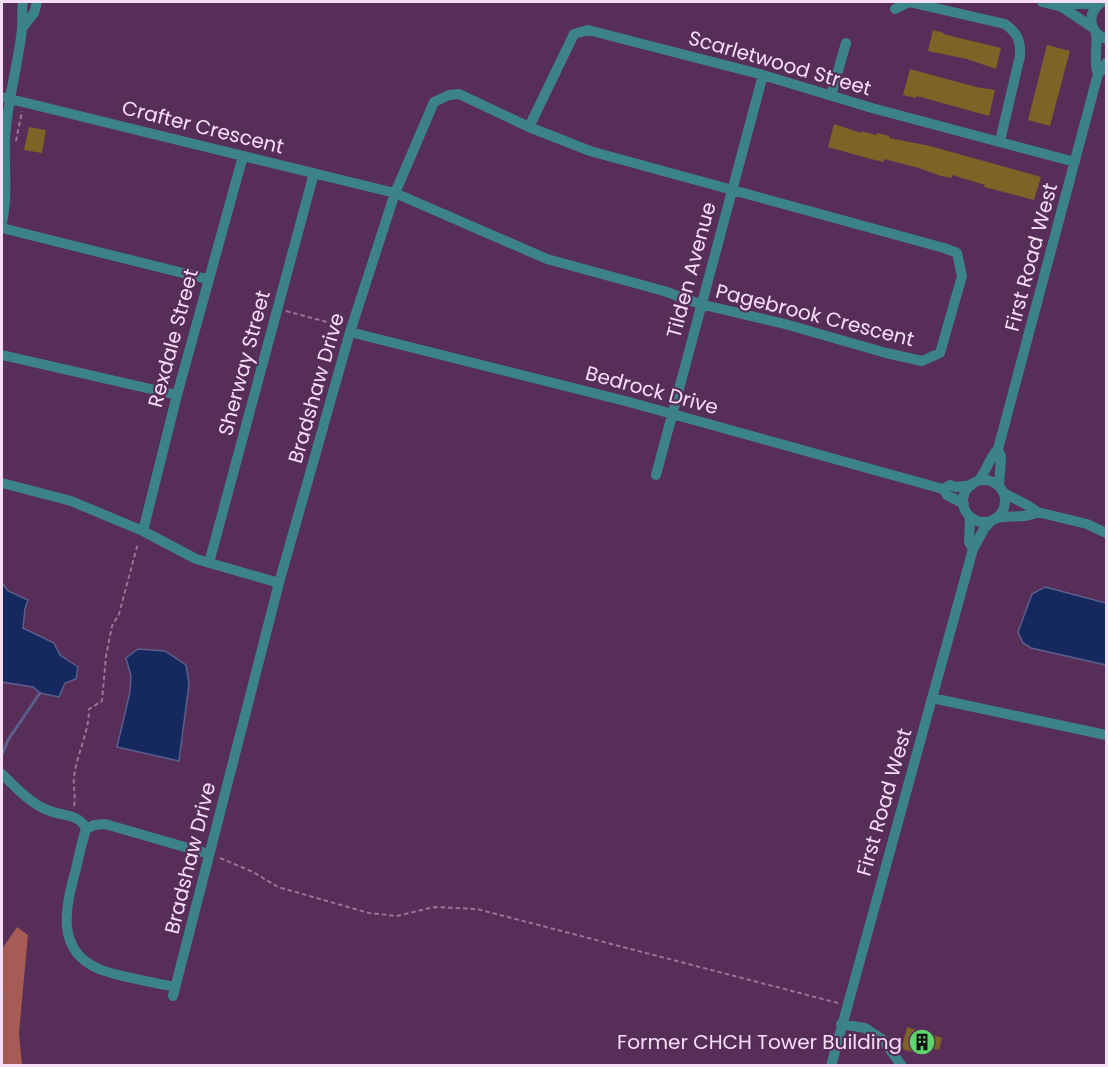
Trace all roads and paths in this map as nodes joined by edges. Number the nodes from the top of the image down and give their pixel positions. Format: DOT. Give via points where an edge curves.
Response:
graph roads {
  1 [pos="23,2"];
  2 [pos="37,2"];
  3 [pos="1042,2"];
  4 [pos="1100,3"];
  5 [pos="1062,7"];
  6 [pos="895,9"];
  7 [pos="23,27"];
  8 [pos="1094,30"];
  9 [pos="1107,39"];
  10 [pos="846,43"];
  11 [pos="1107,63"];
  12 [pos="1098,74"];
  13 [pos="763,75"];
  14 [pos="831,95"];
  15 [pos="5,98"];
  16 [pos="529,127"];
  17 [pos="1000,141"];
  18 [pos="243,156"];
  19 [pos="1075,162"];
  20 [pos="314,173"];
  21 [pos="731,189"];
  22 [pos="395,194"];
  23 [pos="2,222"];
  24 [pos="2,228"];
  25 [pos="207,279"];
  26 [pos="700,304"];
  27 [pos="286,311"];
  28 [pos="338,325"];
  29 [pos="350,332"];
  30 [pos="2,355"];
  31 [pos="177,395"];
  32 [pos="673,414"];
  33 [pos="998,449"];
  34 [pos="656,475"];
  35 [pos="2,483"];
  36 [pos="975,483"];
  37 [pos="943,489"];
  38 [pos="1001,489"];
  39 [pos="964,504"];
  40 [pos="1037,512"];
  41 [pos="970,517"];
  42 [pos="994,520"];
  43 [pos="143,531"];
  44 [pos="1107,533"];
  45 [pos="138,543"];
  46 [pos="973,549"];
  47 [pos="209,563"];
  48 [pos="279,583"];
  49 [pos="932,698"];
  50 [pos="1107,735"];
  51 [pos="2,775"];
  52 [pos="72,817"];
  53 [pos="87,829"];
  54 [pos="209,854"];
  55 [pos="847,1005"];
  56 [pos="841,1024"];
  57 [pos="831,1065"];
  58 [pos="902,1065"];
  1 -- 7 [label="street"];
  2 -- 7 [label="street"];
  3 -- 5 [label="street"];
  4 -- 5 [label="street"];
  4 -- 8 [label="street, First Road West" via="1091,15"];
  5 -- 8 [label="street"];
  6 -- 17 [label="street" via="909,2 1005,24 1017,33 1020,56"];
  7 -- 15 [label="street"];
  8 -- 9 [label="street"];
  8 -- 12 [label="street, First Road West"];
  10 -- 14 [label="street"];
  11 -- 12 [label="street, First Road West"];
  12 -- 19 [label="street, First Road West"];
  13 -- 14 [label="street, Scarletwood Street"];
  13 -- 16 [label="street, Scarletwood Street" via="588,30 574,34"];
  13 -- 21 [label="street, Tilden Avenue"];
  14 -- 17 [label="street, Scarletwood Street"];
  15 -- 18 [label="street, Crafter Crescent"];
  15 -- 23 [label="street" via="6,181"];
  16 -- 21 [label="street, Bradshaw Drive" via="590,151"];
  16 -- 22 [label="street, Bradshaw Drive" via="459,94 434,102"];
  17 -- 19 [label="street, Scarletwood Street"];
  18 -- 20 [label="street, Crafter Crescent"];
  18 -- 25 [label="street, Rexdale Street"];
  19 -- 33 [label="street, First Road West"];
  20 -- 22 [label="street, Crafter Crescent"];
  20 -- 47 [label="street, Sherway Street"];
  21 -- 26 [label="street, Tilden Avenue"];
  21 -- 26 [label="street, Pagebrook Crescent" via="957,253 962,276 940,353 922,361"];
  22 -- 26 [label="street, Crafter Crescent" via="547,259"];
  22 -- 29 [label="street, Bradshaw Drive"];
  24 -- 25 [label="street"];
  25 -- 31 [label="street, Rexdale Street"];
  26 -- 32 [label="street, Tilden Avenue"];
  27 -- 28 [label="path"];
  29 -- 32 [label="street, Bedrock Drive"];
  29 -- 48 [label="street, Bradshaw Drive"];
  30 -- 31 [label="street"];
  31 -- 43 [label="street, Rexdale Street"];
  32 -- 34 [label="street, Tilden Avenue"];
  32 -- 37 [label="street, Bedrock Drive"];
  33 -- 36 [label="street, First Road West"];
  33 -- 38 [label="street, First Road West"];
  35 -- 43 [label="street" via="71,501"];
  36 -- 37 [label="street, Bedrock Drive"];
  36 -- 38 [label="street" via="993,482"];
  36 -- 39 [label="street, First Road West" via="967,490"];
  37 -- 39 [label="street, Bedrock Drive"];
  38 -- 40 [label="street"];
  38 -- 42 [label="street, First Road West" via="1005,506"];
  39 -- 41 [label="street, First Road West"];
  40 -- 42 [label="street"];
  40 -- 44 [label="street"];
  41 -- 42 [label="street" via="984,522"];
  41 -- 46 [label="street, First Road West" via="969,542"];
  42 -- 46 [label="street, First Road West"];
  43 -- 47 [label="street"];
  45 -- 52 [label="path" via="119,614 112,626 102,701 89,710 88,730 74,778 76,798"];
  46 -- 49 [label="street, First Road West"];
  47 -- 48 [label="street"];
  48 -- 54 [label="street, Bradshaw Drive"];
  49 -- 50 [label="street"];
  49 -- 55 [label="street, First Road West"];
  51 -- 52 [label="street" via="48,811"];
  52 -- 53 [label="street" via="84,822"];
  53 -- 54 [label="street" via="105,824"];
  53 -- 54 [label="street, Bradshaw Drive" via="66,903 65,920 74,948 99,969 174,992"];
  54 -- 55 [label="path" via="278,887 369,913 397,916 434,907 477,909"];
  55 -- 56 [label="street, First Road West"];
  56 -- 57 [label="street, First Road West"];
  56 -- 58 [label="street" via="865,1028 883,1040"];
}
